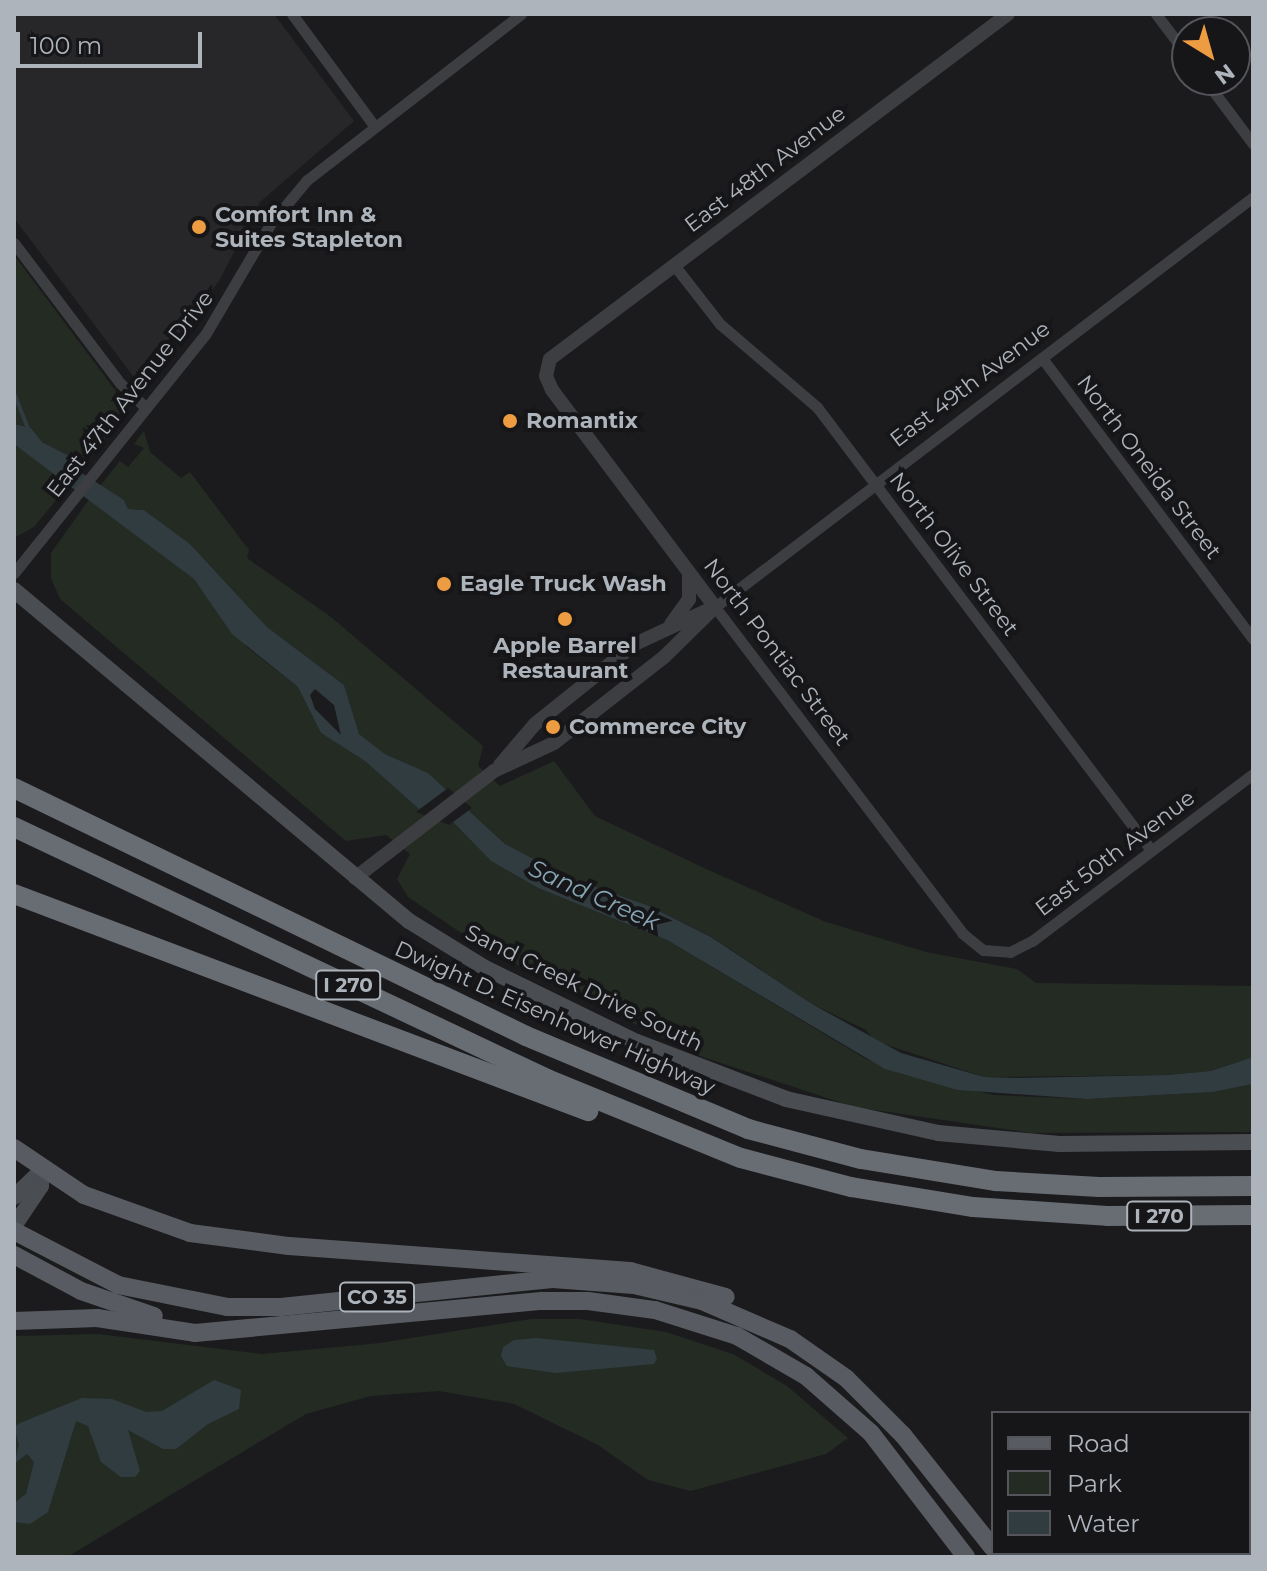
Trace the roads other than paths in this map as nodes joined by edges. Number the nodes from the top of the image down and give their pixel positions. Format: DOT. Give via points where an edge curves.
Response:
graph roads {
  1 [pos="292,14"];
  2 [pos="521,14"];
  3 [pos="1008,14"];
  4 [pos="1156,14"];
  5 [pos="1171,34"];
  6 [pos="1217,96"];
  7 [pos="375,127"];
  8 [pos="1253,144"];
  9 [pos="1253,197"];
  10 [pos="14,243"];
  11 [pos="674,265"];
  12 [pos="1042,358"];
  13 [pos="550,359"];
  14 [pos="146,408"];
  15 [pos="875,484"];
  16 [pos="688,571"];
  17 [pos="14,573"];
  18 [pos="14,590"];
  19 [pos="715,607"];
  20 [pos="669,626"];
  21 [pos="1253,639"];
  22 [pos="494,771"];
  23 [pos="1253,774"];
  24 [pos="14,788"];
  25 [pos="14,827"];
  26 [pos="1151,850"];
  27 [pos="355,878"];
  28 [pos="14,894"];
  29 [pos="997,953"];
  30 [pos="684,1138"];
  31 [pos="1253,1142"];
  32 [pos="14,1148"];
  33 [pos="42,1170"];
  34 [pos="1253,1186"];
  35 [pos="14,1196"];
  36 [pos="1253,1215"];
  37 [pos="14,1229"];
  38 [pos="14,1255"];
  39 [pos="749,1318"];
  40 [pos="14,1321"];
  41 [pos="240,1328"];
  42 [pos="991,1546"];
  43 [pos="966,1557"];
  1 -- 7 [label="street"];
  2 -- 7 [label="street, East 47th Avenue Drive"];
  3 -- 11 [label="street, East 48th Avenue"];
  4 -- 5 [label="street"];
  6 -- 8 [label="street"];
  7 -- 14 [label="street, East 47th Avenue Drive" via="321,168 282,209 228,304"];
  9 -- 12 [label="street, East 49th Avenue"];
  10 -- 14 [label="street" via="120,383"];
  11 -- 13 [label="street, East 48th Avenue"];
  11 -- 15 [label="street, North Olive Street" via="720,324 803,392"];
  12 -- 15 [label="street, East 49th Avenue"];
  12 -- 21 [label="street, North Oneida Street"];
  13 -- 16 [label="street, North Pontiac Street" via="546,376 552,390"];
  14 -- 17 [label="street, East 47th Avenue Drive"];
  15 -- 19 [label="street, East 49th Avenue"];
  15 -- 26 [label="street, North Olive Street"];
  16 -- 19 [label="street, North Pontiac Street"];
  16 -- 20 [label="street" via="689,599"];
  18 -- 27 [label="main road, Sand Creek Drive South"];
  19 -- 20 [label="street, East 49th Avenue"];
  19 -- 22 [label="street, East 49th Avenue" via="643,674 554,743"];
  19 -- 29 [label="street, North Pontiac Street" via="962,933 974,945"];
  20 -- 22 [label="street, East 49th Avenue" via="635,644 535,724"];
  22 -- 27 [label="street, East 49th Avenue"];
  23 -- 26 [label="street, East 50th Avenue"];
  24 -- 34 [label="highway, Dwight D. Eisenhower Highway / I 270" via="526,1036 748,1129 861,1159 996,1181 1088,1187"];
  25 -- 30 [label="highway, I 270"];
  26 -- 29 [label="street, East 50th Avenue" via="1032,941"];
  27 -- 31 [label="main road, Sand Creek Drive South" via="409,921 485,968 673,1058 786,1099 896,1126 1012,1141"];
  28 -- 30 [label="highway" via="623,1125"];
  30 -- 36 [label="highway, I 270" via="814,1179 950,1204 1078,1215"];
  32 -- 33 [label="main road"];
  33 -- 35 [label="main road"];
  33 -- 37 [label="main road" via="41,1186"];
  33 -- 39 [label="main road" via="110,1207 180,1231 289,1246 630,1271 725,1296"];
  37 -- 39 [label="main road, CO 35" via="100,1278 208,1305 281,1307 580,1279 661,1290"];
  38 -- 41 [label="main road, CO 35" via="73,1287 132,1309"];
  39 -- 42 [label="main road, CO 35" via="817,1356 876,1406"];
  40 -- 41 [label="main road" via="97,1318 195,1333"];
  41 -- 43 [label="main road, CO 35" via="565,1300 632,1306 700,1323 790,1365 855,1416"];
}
